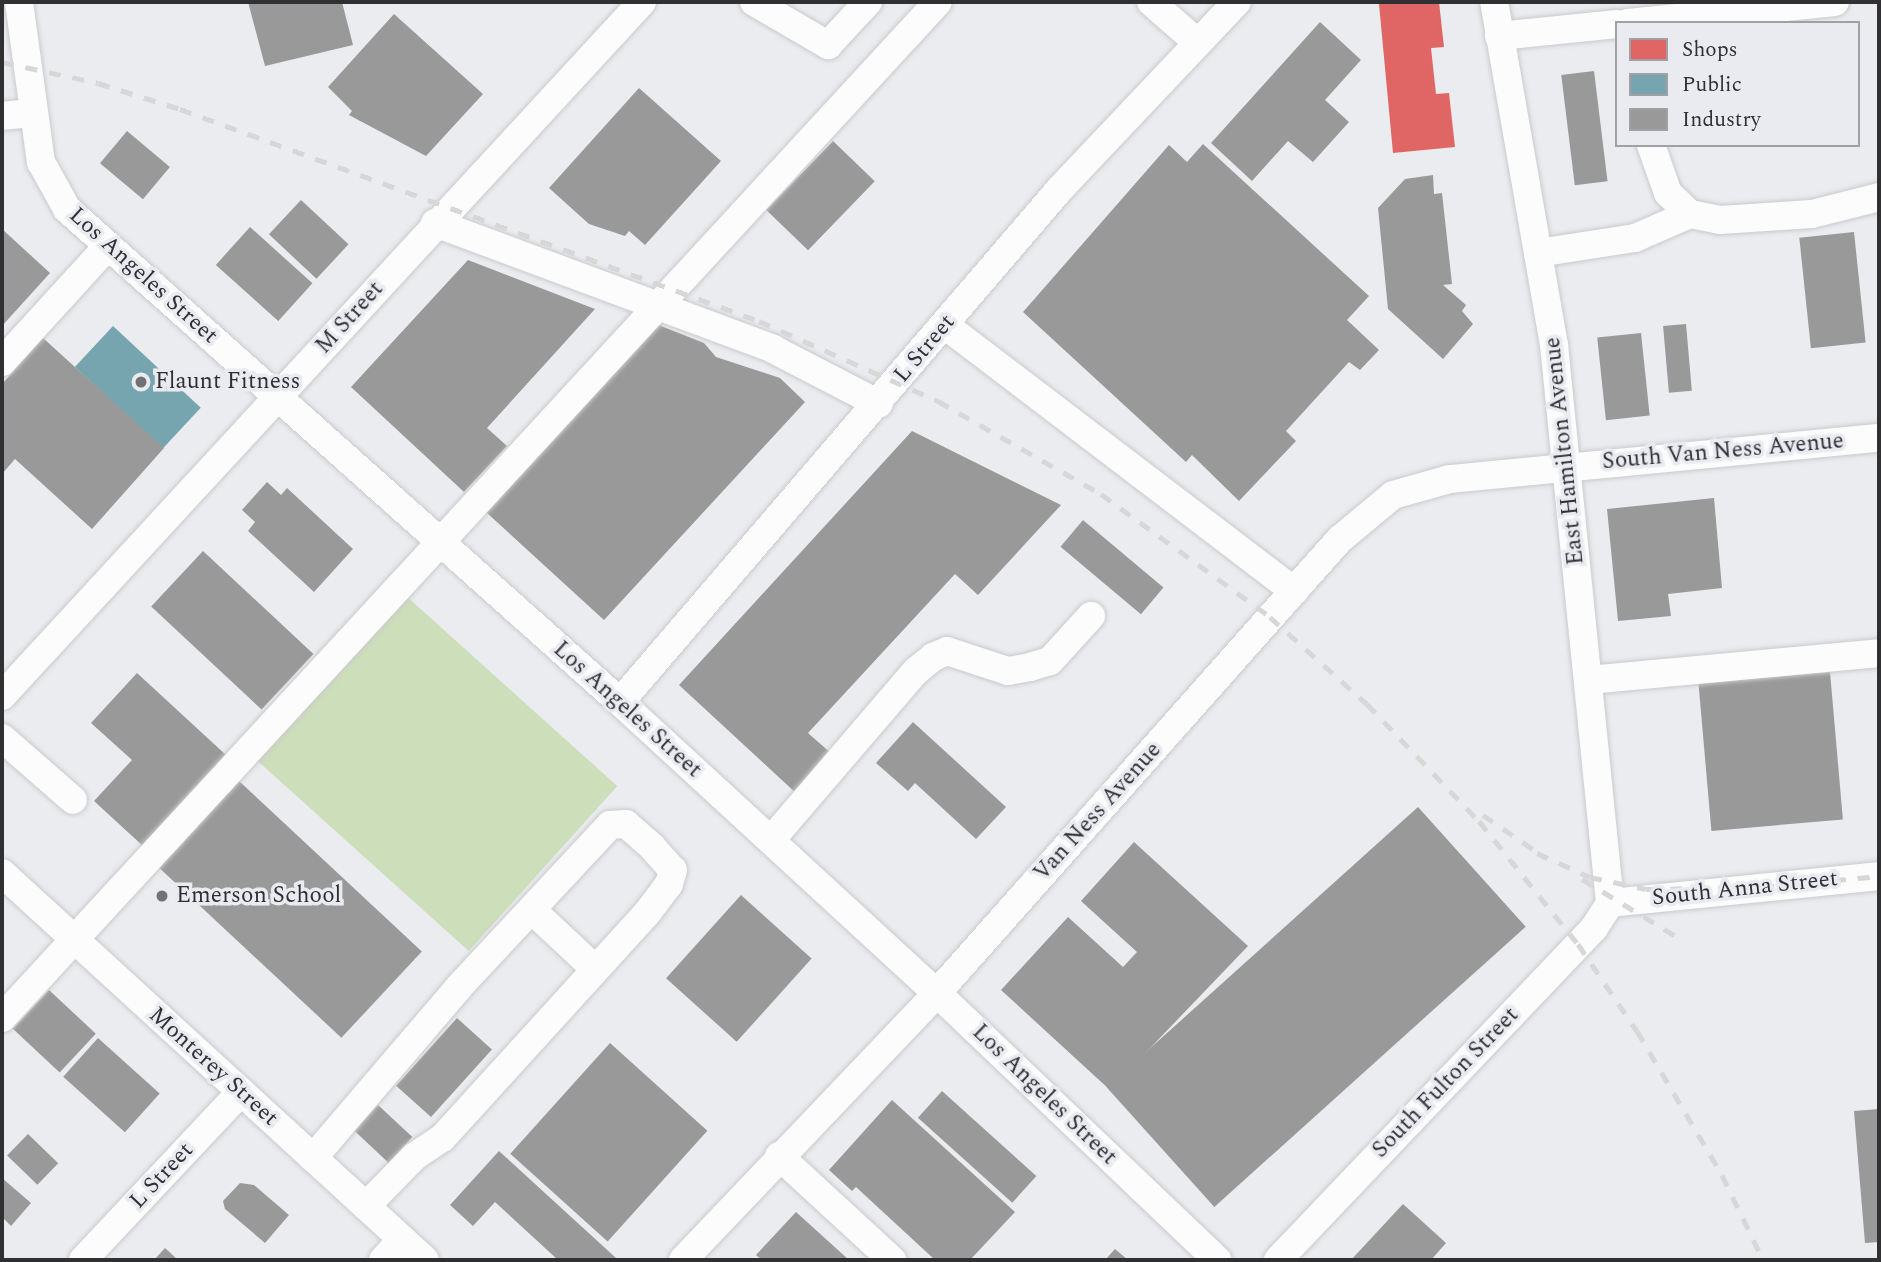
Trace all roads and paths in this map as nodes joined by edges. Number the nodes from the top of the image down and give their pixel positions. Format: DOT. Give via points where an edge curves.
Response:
graph roads {
  1 [pos="19,2"];
  2 [pos="642,2"];
  3 [pos="754,2"];
  4 [pos="868,2"];
  5 [pos="938,2"];
  6 [pos="1152,2"];
  7 [pos="1237,2"];
  8 [pos="1494,2"];
  9 [pos="1835,2"];
  10 [pos="1648,21"];
  11 [pos="1615,24"];
  12 [pos="1499,36"];
  13 [pos="1198,43"];
  14 [pos="31,113"];
  15 [pos="2,116"];
  16 [pos="1652,147"];
  17 [pos="1879,197"];
  18 [pos="1690,214"];
  19 [pos="435,223"];
  20 [pos="107,247"];
  21 [pos="1538,253"];
  22 [pos="659,306"];
  23 [pos="945,325"];
  24 [pos="2,362"];
  25 [pos="278,397"];
  26 [pos="879,404"];
  27 [pos="1879,438"];
  28 [pos="1567,466"];
  29 [pos="439,545"];
  30 [pos="1294,591"];
  31 [pos="1091,616"];
  32 [pos="1879,653"];
  33 [pos="1589,680"];
  34 [pos="2,696"];
  35 [pos="620,702"];
  36 [pos="2,738"];
  37 [pos="73,800"];
  38 [pos="771,840"];
  39 [pos="2,873"];
  40 [pos="1879,876"];
  41 [pos="1610,903"];
  42 [pos="533,911"];
  43 [pos="74,939"];
  44 [pos="595,969"];
  45 [pos="937,993"];
  46 [pos="2,1018"];
  47 [pos="241,1092"];
  48 [pos="779,1156"];
  49 [pos="313,1158"];
  50 [pos="366,1206"];
  51 [pos="402,1240"];
  52 [pos="83,1260"];
  53 [pos="383,1260"];
  54 [pos="425,1260"];
  55 [pos="683,1260"];
  56 [pos="892,1260"];
  57 [pos="1217,1260"];
  58 [pos="1278,1260"];
  1 -- 14 [label="street, Los Angeles Street"];
  2 -- 19 [label="street, M Street"];
  3 -- 4 [label="street" via="828,46"];
  5 -- 22 [label="street"];
  6 -- 13 [label="street"];
  7 -- 13 [label="street, L Street"];
  8 -- 12 [label="street, East Hamilton Avenue"];
  9 -- 10 [label="street"];
  11 -- 12 [label="street"];
  12 -- 21 [label="street, East Hamilton Avenue"];
  13 -- 23 [label="street, L Street" via="1059,190"];
  14 -- 15 [label="street"];
  14 -- 20 [label="street, Los Angeles Street" via="41,162 67,209"];
  16 -- 18 [label="street" via="1668,193"];
  17 -- 18 [label="street" via="1812,214 1720,220"];
  18 -- 21 [label="street" via="1635,238"];
  19 -- 22 [label="street"];
  19 -- 25 [label="street, M Street"];
  20 -- 24 [label="street"];
  20 -- 25 [label="street, Los Angeles Street"];
  21 -- 28 [label="street, East Hamilton Avenue" via="1555,345"];
  22 -- 26 [label="street" via="773,349"];
  22 -- 29 [label="street"];
  23 -- 26 [label="street, L Street"];
  23 -- 30 [label="street"];
  25 -- 29 [label="street, Los Angeles Street"];
  25 -- 34 [label="street, M Street"];
  26 -- 35 [label="street, L Street"];
  27 -- 28 [label="street, South Van Ness Avenue"];
  28 -- 30 [label="street, Van Ness Avenue" via="1450,479 1393,495 1366,513"];
  28 -- 33 [label="street, East Hamilton Avenue"];
  29 -- 35 [label="street, Los Angeles Street"];
  29 -- 43 [label="street"];
  30 -- 45 [label="street, Van Ness Avenue"];
  31 -- 38 [label="street" via="1050,661 1030,667 1008,671 947,651 933,657"];
  32 -- 33 [label="street"];
  33 -- 41 [label="street, East Hamilton Avenue"];
  35 -- 38 [label="street, Los Angeles Street"];
  36 -- 37 [label="street"];
  38 -- 45 [label="street, Los Angeles Street"];
  39 -- 43 [label="street, Monterey Street"];
  40 -- 41 [label="street, South Anna Street"];
  41 -- 58 [label="street, South Fulton Street" via="1594,928"];
  42 -- 44 [label="street"];
  42 -- 44 [label="street" via="616,822 626,824 652,847 673,870 669,884"];
  42 -- 49 [label="street" via="458,988"];
  43 -- 46 [label="street"];
  43 -- 47 [label="street, Monterey Street"];
  44 -- 50 [label="street" via="442,1138 414,1157"];
  45 -- 48 [label="street, Van Ness Avenue"];
  45 -- 57 [label="street, Los Angeles Street"];
  47 -- 49 [label="street, Monterey Street"];
  47 -- 52 [label="street, L Street"];
  48 -- 55 [label="street, Van Ness Avenue"];
  48 -- 56 [label="street"];
  49 -- 50 [label="street, Monterey Street"];
  50 -- 51 [label="street, Monterey Street"];
  51 -- 53 [label="street"];
  51 -- 54 [label="street, Monterey Street"];
}
